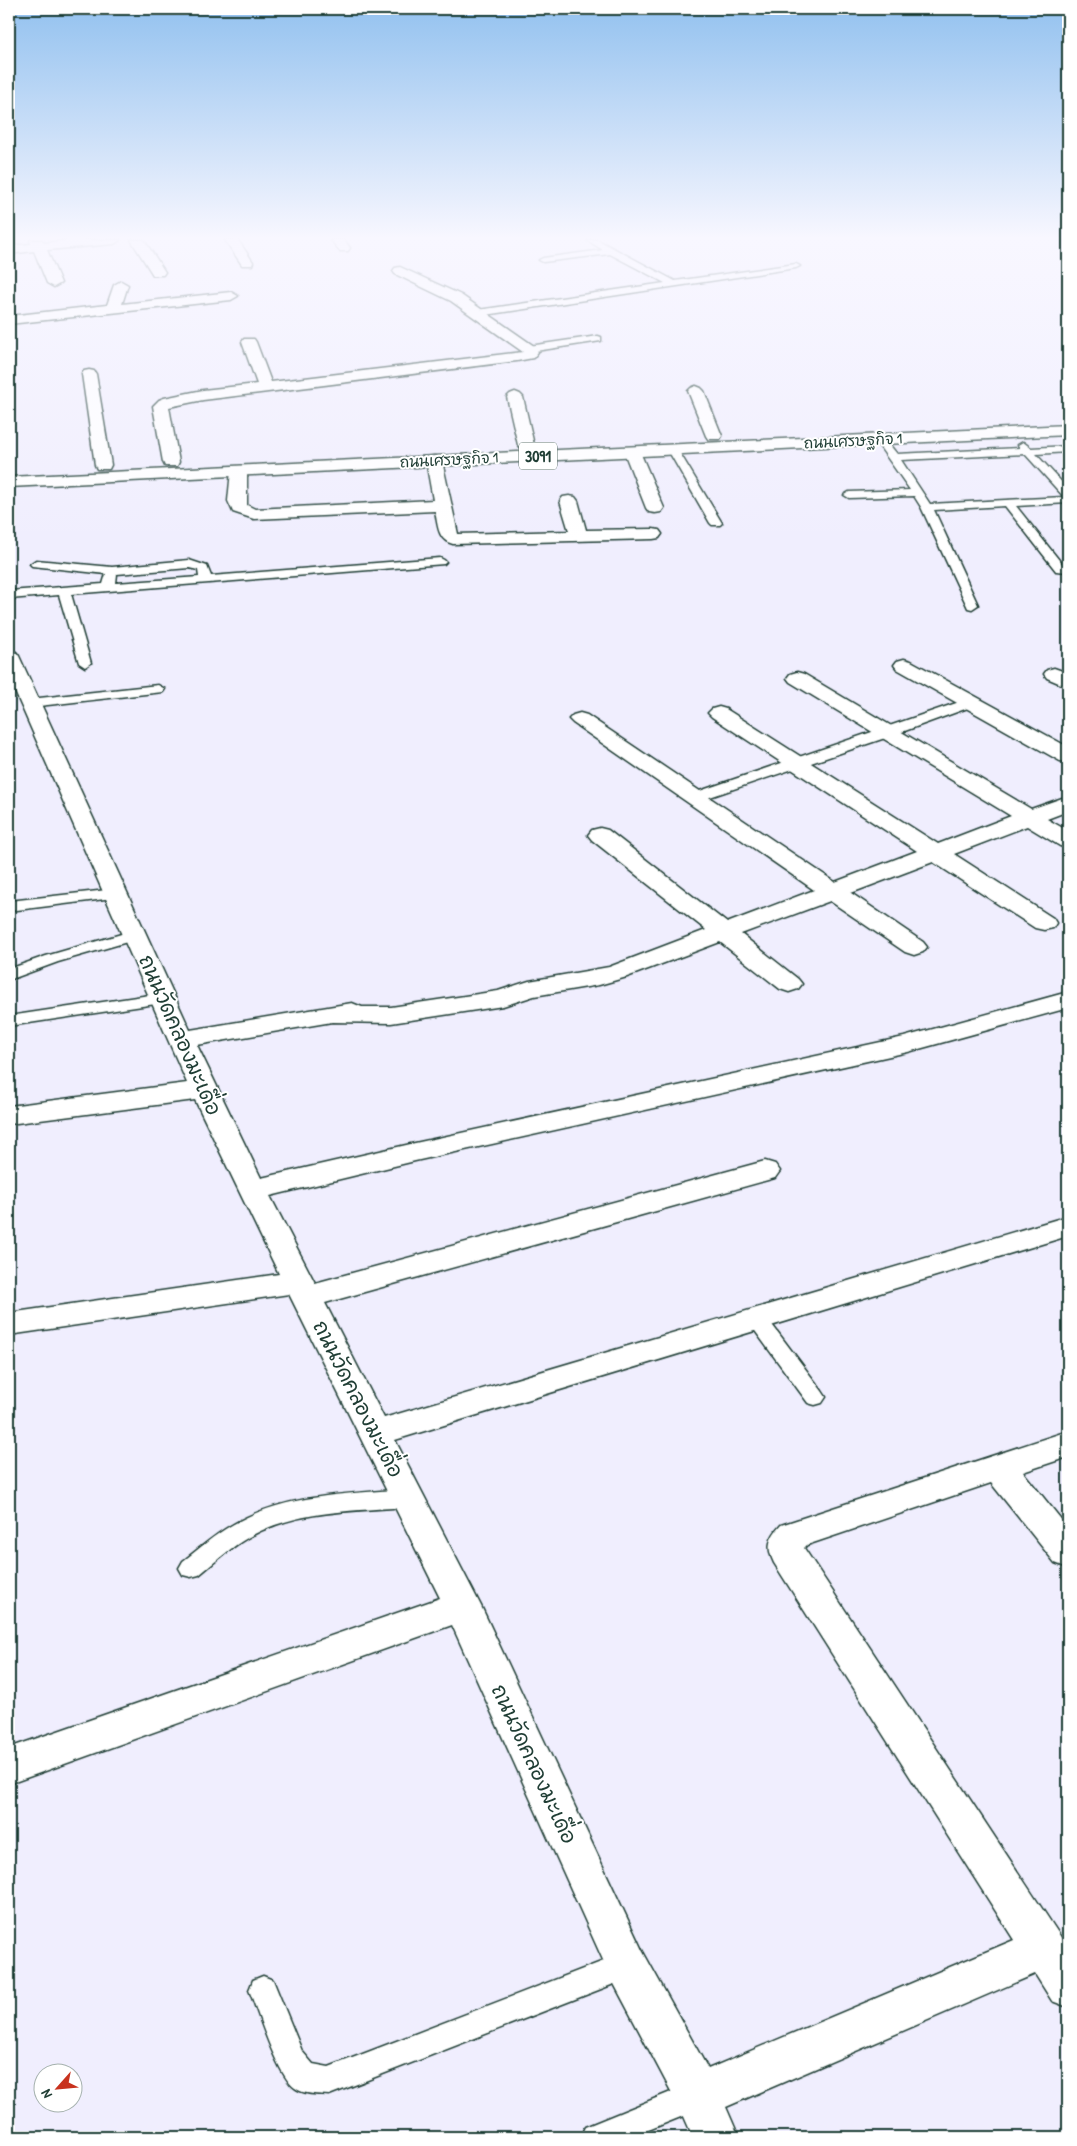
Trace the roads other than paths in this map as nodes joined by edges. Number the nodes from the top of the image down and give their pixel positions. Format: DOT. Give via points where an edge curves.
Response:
graph roads {
  1 [pos="518,340"];
  2 [pos="589,340"];
  3 [pos="249,342"];
  4 [pos="529,348"];
  5 [pos="89,374"];
  6 [pos="266,388"];
  7 [pos="696,391"];
  8 [pos="515,397"];
  9 [pos="1068,419"];
  10 [pos="1068,430"];
  11 [pos="1012,433"];
  12 [pos="714,436"];
  13 [pos="880,440"];
  14 [pos="526,445"];
  15 [pos="1068,449"];
  16 [pos="673,450"];
  17 [pos="1029,451"];
  18 [pos="632,452"];
  19 [pos="894,457"];
  20 [pos="434,461"];
  21 [pos="171,462"];
  22 [pos="103,465"];
  23 [pos="9,470"];
  24 [pos="239,471"];
  25 [pos="9,482"];
  26 [pos="916,493"];
  27 [pos="849,495"];
  28 [pos="1068,495"];
  29 [pos="1068,500"];
  30 [pos="569,501"];
  31 [pos="1009,504"];
  32 [pos="443,505"];
  33 [pos="927,507"];
  34 [pos="655,508"];
  35 [pos="716,523"];
  36 [pos="653,534"];
  37 [pos="579,536"];
  38 [pos="440,562"];
  39 [pos="36,564"];
  40 [pos="112,572"];
  41 [pos="1066,572"];
  42 [pos="205,578"];
  43 [pos="109,586"];
  44 [pos="64,591"];
  45 [pos="9,595"];
  46 [pos="972,605"];
  47 [pos="9,656"];
  48 [pos="85,663"];
  49 [pos="904,665"];
  50 [pos="797,678"];
  51 [pos="158,690"];
  52 [pos="971,702"];
  53 [pos="30,703"];
  54 [pos="719,713"];
  55 [pos="580,719"];
  56 [pos="886,733"];
  57 [pos="1068,756"];
  58 [pos="796,763"];
  59 [pos="693,798"];
  60 [pos="1068,803"];
  61 [pos="1029,818"];
  62 [pos="600,835"];
  63 [pos="1068,841"];
  64 [pos="936,852"];
  65 [pos="831,892"];
  66 [pos="116,894"];
  67 [pos="9,906"];
  68 [pos="1044,923"];
  69 [pos="724,931"];
  70 [pos="135,935"];
  71 [pos="914,947"];
  72 [pos="9,975"];
  73 [pos="789,984"];
  74 [pos="163,998"];
  75 [pos="1068,1000"];
  76 [pos="9,1021"];
  77 [pos="182,1040"];
  78 [pos="204,1090"];
  79 [pos="9,1114"];
  80 [pos="765,1171"];
  81 [pos="252,1190"];
  82 [pos="1068,1226"];
  83 [pos="302,1290"];
  84 [pos="757,1319"];
  85 [pos="9,1324"];
  86 [pos="815,1397"];
  87 [pos="375,1433"];
  88 [pos="1068,1444"];
  89 [pos="999,1468"];
  90 [pos="407,1498"];
  91 [pos="1068,1553"];
  92 [pos="191,1568"];
  93 [pos="462,1606"];
  94 [pos="9,1766"];
  95 [pos="1044,1949"];
  96 [pos="627,1965"];
  97 [pos="1068,1986"];
  98 [pos="263,1990"];
  99 [pos="698,2096"];
  100 [pos="595,2137"];
  101 [pos="716,2137"];
  1 -- 4 [label="street"];
  2 -- 4 [label="lane"];
  3 -- 6 [label="street"];
  4 -- 6 [label="street" via="531,352 528,355 517,357"];
  5 -- 22 [label="street"];
  6 -- 21 [label="street" via="164,403 161,410"];
  7 -- 12 [label="street"];
  8 -- 14 [label="street"];
  9 -- 12 [label="street, ถนนเศรษฐกิจ 1 / 3091"];
  10 -- 11 [label="street, ถนนเศรษฐกิจ 1 / 3091"];
  11 -- 13 [label="street, ถนนเศรษฐกิจ 1 / 3091"];
  11 -- 17 [label="lane"];
  12 -- 14 [label="street, ถนนเศรษฐกิจ 1 / 3091"];
  13 -- 16 [label="street, ถนนเศรษฐกิจ 1 / 3091"];
  13 -- 19 [label="lane"];
  14 -- 21 [label="street, ถนนเศรษฐกิจ 1 / 3091"];
  15 -- 17 [label="lane"];
  16 -- 18 [label="street, ถนนเศรษฐกิจ 1 / 3091"];
  16 -- 35 [label="lane"];
  17 -- 19 [label="lane"];
  17 -- 28 [label="lane"];
  18 -- 20 [label="street, ถนนเศรษฐกิจ 1 / 3091"];
  18 -- 34 [label="street"];
  19 -- 26 [label="lane"];
  20 -- 24 [label="street, ถนนเศรษฐกิจ 1 / 3091"];
  20 -- 32 [label="street"];
  21 -- 22 [label="street, ถนนเศรษฐกิจ 1 / 3091"];
  22 -- 23 [label="street, ถนนเศรษฐกิจ 1 / 3091"];
  24 -- 25 [label="street, ถนนเศรษฐกิจ 1 / 3091"];
  24 -- 32 [label="street" via="238,508 254,514"];
  26 -- 27 [label="lane"];
  26 -- 33 [label="lane"];
  29 -- 31 [label="lane"];
  30 -- 37 [label="street"];
  31 -- 33 [label="lane"];
  31 -- 41 [label="lane"];
  32 -- 37 [label="street" via="449,535 453,538"];
  33 -- 46 [label="lane"];
  36 -- 37 [label="street"];
  38 -- 42 [label="lane"];
  39 -- 40 [label="lane"];
  40 -- 42 [label="lane" via="189,564 203,568"];
  40 -- 43 [label="lane"];
  42 -- 43 [label="lane"];
  43 -- 44 [label="lane"];
  44 -- 45 [label="lane"];
  44 -- 48 [label="lane"];
  47 -- 53 [label="street, ถนนวัดคลองมะเดื่อ"];
  49 -- 52 [label="street"];
  50 -- 56 [label="street"];
  51 -- 53 [label="lane"];
  52 -- 56 [label="lane"];
  52 -- 57 [label="street"];
  53 -- 66 [label="street, ถนนวัดคลองมะเดื่อ"];
  54 -- 58 [label="street"];
  55 -- 59 [label="street"];
  56 -- 58 [label="lane"];
  56 -- 61 [label="street"];
  58 -- 59 [label="lane"];
  58 -- 64 [label="street"];
  59 -- 65 [label="street"];
  60 -- 61 [label="street"];
  61 -- 63 [label="street"];
  61 -- 64 [label="street"];
  62 -- 69 [label="street"];
  64 -- 65 [label="street"];
  64 -- 68 [label="street"];
  65 -- 69 [label="street"];
  65 -- 71 [label="street"];
  66 -- 67 [label="lane"];
  66 -- 70 [label="street, ถนนวัดคลองมะเดื่อ"];
  69 -- 73 [label="street"];
  69 -- 77 [label="street" via="618,972 503,998 391,1016 335,1015"];
  70 -- 72 [label="lane"];
  70 -- 74 [label="street, ถนนวัดคลองมะเดื่อ"];
  74 -- 76 [label="lane"];
  74 -- 77 [label="street, ถนนวัดคลองมะเดื่อ"];
  75 -- 81 [label="street" via="908,1044"];
  77 -- 78 [label="street, ถนนวัดคลองมะเดื่อ"];
  78 -- 79 [label="street"];
  78 -- 81 [label="street, ถนนวัดคลองมะเดื่อ"];
  80 -- 83 [label="street"];
  81 -- 83 [label="street, ถนนวัดคลองมะเดื่อ"];
  82 -- 84 [label="street"];
  83 -- 85 [label="street"];
  83 -- 87 [label="street, ถนนวัดคลองมะเดื่อ"];
  84 -- 86 [label="lane"];
  84 -- 87 [label="street"];
  87 -- 90 [label="street, ถนนวัดคลองมะเดื่อ"];
  88 -- 89 [label="street"];
  89 -- 91 [label="street"];
  89 -- 95 [label="street" via="794,1536 786,1544 787,1553"];
  90 -- 92 [label="lane" via="310,1507 270,1517 240,1532"];
  90 -- 93 [label="street, ถนนวัดคลองมะเดื่อ"];
  93 -- 94 [label="street"];
  93 -- 96 [label="street, ถนนวัดคลองมะเดื่อ"];
  95 -- 97 [label="street"];
  95 -- 99 [label="street"];
  96 -- 98 [label="lane" via="329,2081 305,2078 292,2061"];
  96 -- 99 [label="street, ถนนวัดคลองมะเดื่อ"];
  99 -- 100 [label="lane"];
  99 -- 101 [label="street, ถนนวัดคลองมะเดื่อ"];
}
